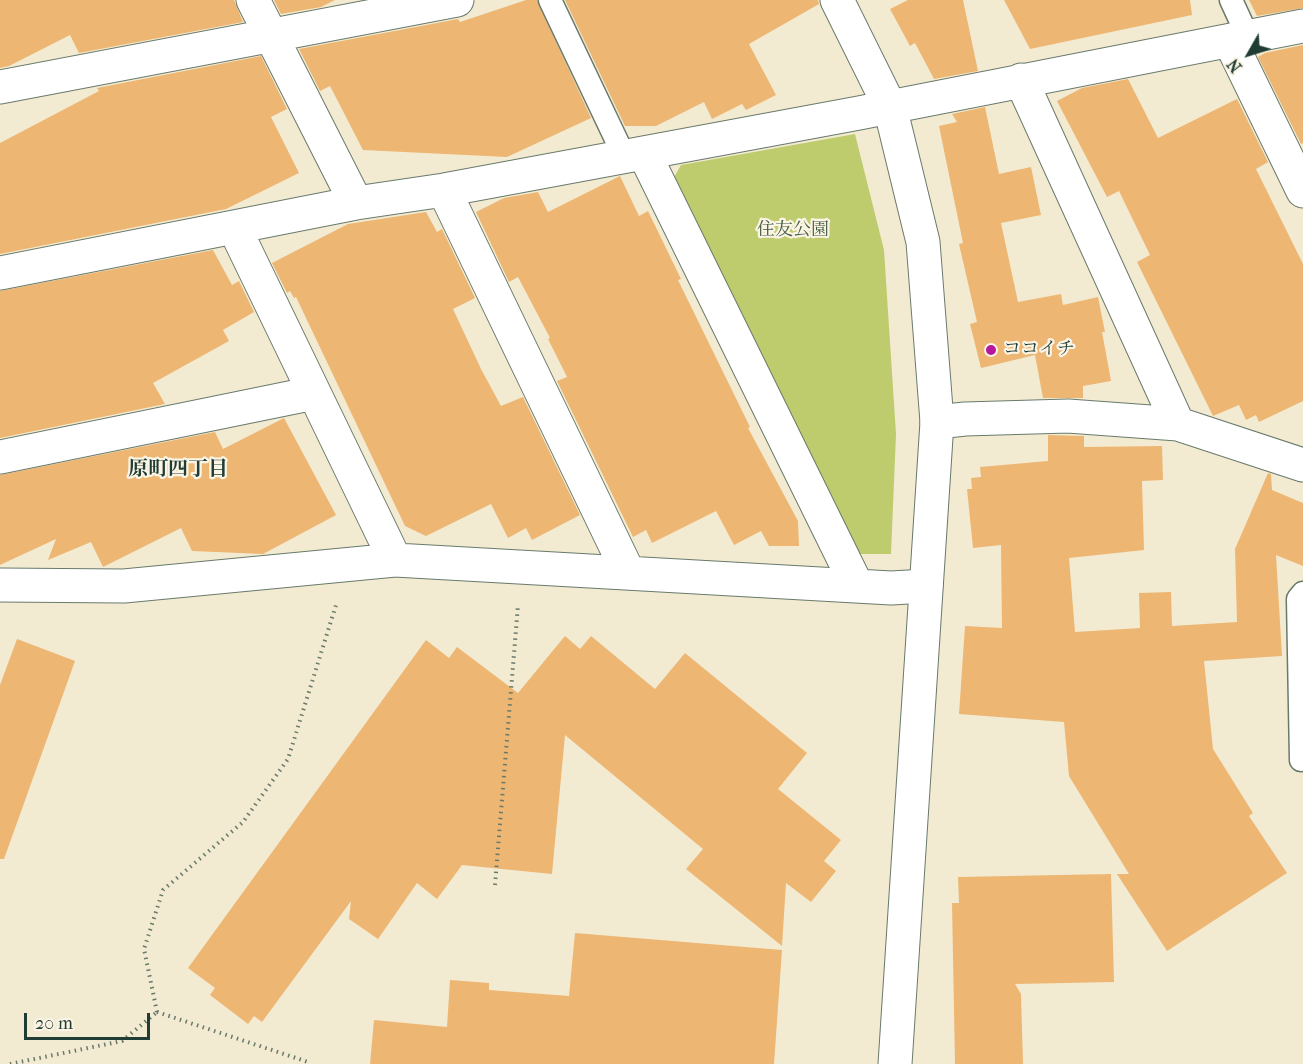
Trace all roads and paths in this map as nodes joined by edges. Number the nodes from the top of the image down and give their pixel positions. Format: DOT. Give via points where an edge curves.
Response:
graph roads {
  1 [pos="253,0"];
  2 [pos="458,0"];
  3 [pos="550,0"];
  4 [pos="837,0"];
  5 [pos="1231,0"];
  6 [pos="1303,26"];
  7 [pos="270,35"];
  8 [pos="1239,39"];
  9 [pos="1021,80"];
  10 [pos="0,87"];
  11 [pos="890,106"];
  12 [pos="634,155"];
  13 [pos="444,190"];
  14 [pos="1303,191"];
  15 [pos="356,203"];
  16 [pos="234,227"];
  17 [pos="0,273"];
  18 [pos="314,393"];
  19 [pos="937,422"];
  20 [pos="1178,424"];
  21 [pos="0,457"];
  22 [pos="1303,465"];
  23 [pos="395,560"];
  24 [pos="628,572"];
  25 [pos="0,585"];
  26 [pos="857,585"];
  27 [pos="926,586"];
  28 [pos="339,595"];
  29 [pos="519,596"];
  30 [pos="1302,601"];
  31 [pos="1302,760"];
  32 [pos="495,885"];
  33 [pos="157,1012"];
  34 [pos="308,1062"];
  35 [pos="10,1064"];
  36 [pos="895,1064"];
  1 -- 7 [label="street"];
  2 -- 7 [label="street"];
  3 -- 12 [label="lane"];
  4 -- 11 [label="street"];
  5 -- 8 [label="lane"];
  6 -- 8 [label="street"];
  7 -- 10 [label="street"];
  7 -- 15 [label="street"];
  8 -- 9 [label="street"];
  8 -- 14 [label="street"];
  9 -- 11 [label="street"];
  9 -- 20 [label="street"];
  11 -- 12 [label="street"];
  11 -- 19 [label="street" via="923,242"];
  12 -- 13 [label="street"];
  12 -- 26 [label="street"];
  13 -- 15 [label="street"];
  13 -- 24 [label="street"];
  15 -- 16 [label="street"];
  16 -- 17 [label="street"];
  16 -- 18 [label="street"];
  18 -- 21 [label="street"];
  18 -- 23 [label="street"];
  19 -- 20 [label="street" via="1068,416"];
  19 -- 27 [label="street"];
  20 -- 22 [label="street"];
  23 -- 24 [label="street"];
  23 -- 25 [label="street" via="124,586"];
  24 -- 26 [label="street"];
  26 -- 27 [label="street"];
  27 -- 36 [label="street"];
  28 -- 33 [label="path" via="288,759 243,822 163,890 144,949"];
  29 -- 32 [label="path"];
  30 -- 31 [label="lane"];
  33 -- 34 [label="path"];
  33 -- 35 [label="path" via="122,1041"];
}
